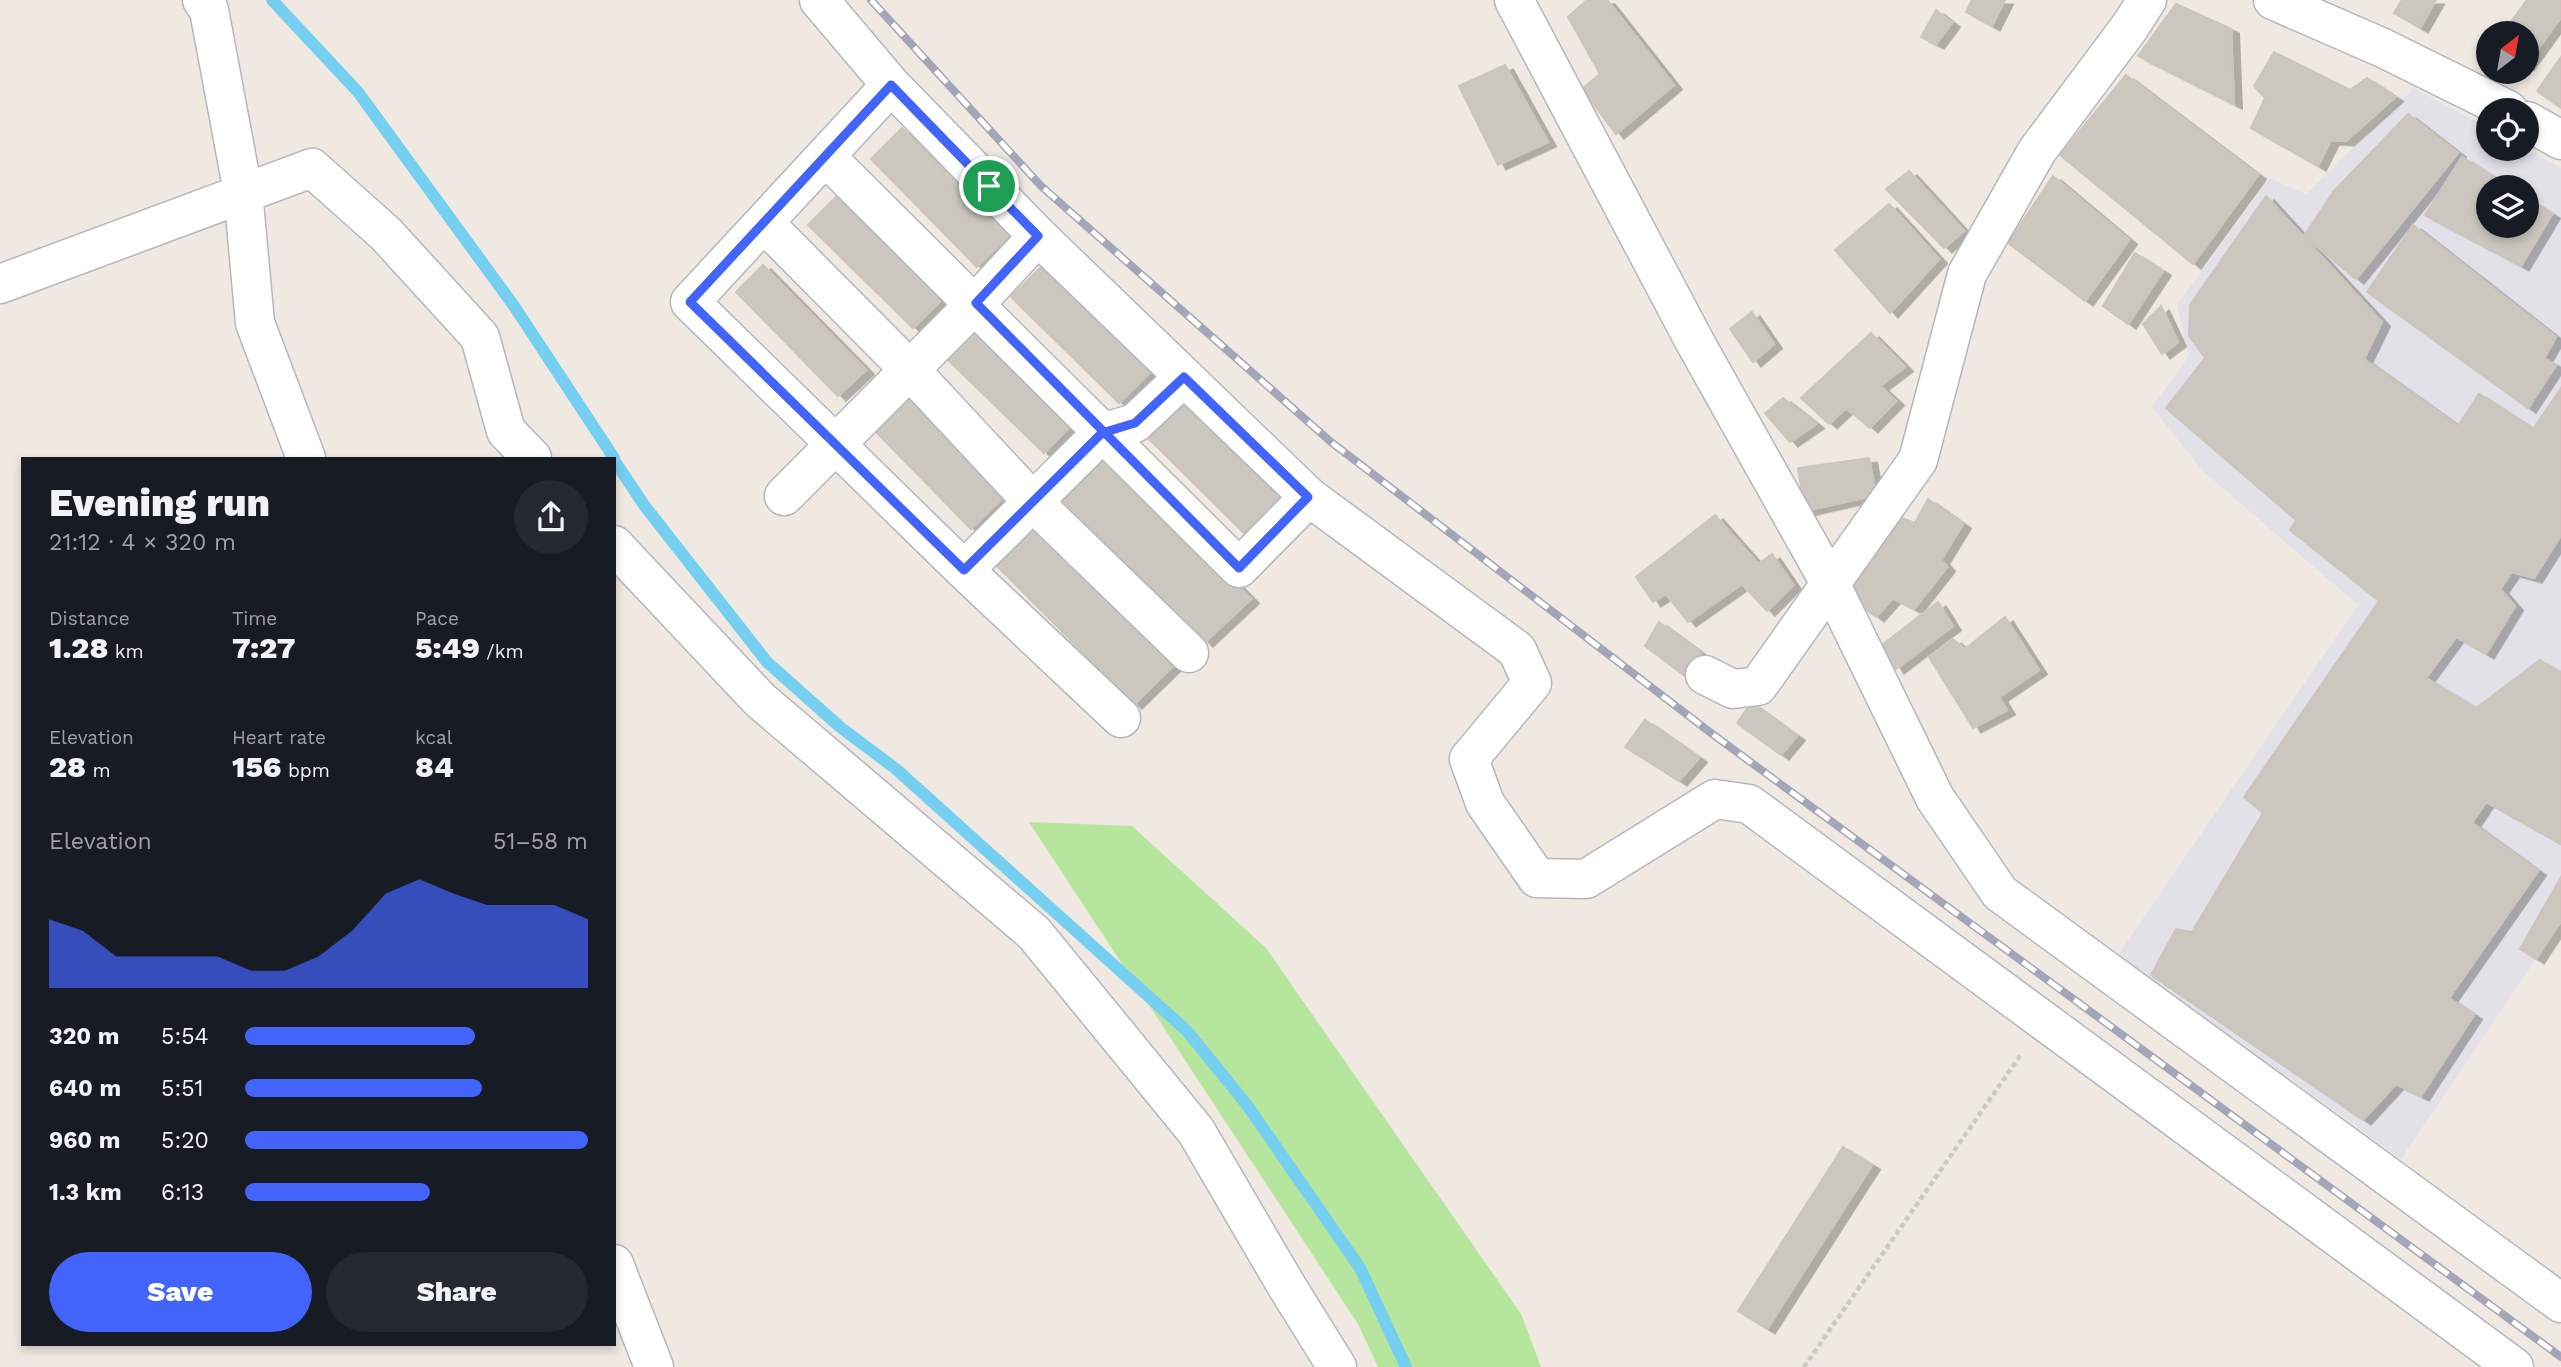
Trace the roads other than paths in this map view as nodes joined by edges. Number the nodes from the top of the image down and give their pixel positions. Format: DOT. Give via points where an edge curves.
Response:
graph roads {
  1 [pos="202,0"];
  2 [pos="819,0"];
  3 [pos="1514,0"];
  4 [pos="2147,0"];
  5 [pos="2273,0"];
  6 [pos="891,85"];
  7 [pos="2484,98"];
  8 [pos="2539,128"];
  9 [pos="2561,140"];
  10 [pos="826,156"];
  11 [pos="243,192"];
  12 [pos="764,223"];
  13 [pos="1038,236"];
  14 [pos="0,284"];
  15 [pos="976,303"];
  16 [pos="909,369"];
  17 [pos="1184,377"];
  18 [pos="1102,433"];
  19 [pos="836,444"];
  20 [pos="306,457"];
  21 [pos="531,457"];
  22 [pos="784,496"];
  23 [pos="1308,497"];
  24 [pos="1032,500"];
  25 [pos="616,547"];
  26 [pos="964,570"];
  27 [pos="1830,583"];
  28 [pos="1189,653"];
  29 [pos="1705,675"];
  30 [pos="1121,718"];
  31 [pos="616,1269"];
  32 [pos="2561,1303"];
  33 [pos="654,1367"];
  34 [pos="1337,1367"];
  35 [pos="2514,1367"];
  1 -- 11 [label="street" via="209,10"];
  2 -- 6 [label="street"];
  3 -- 27 [label="street" via="1696,344"];
  4 -- 27 [label="street" via="2037,151 1967,274 1918,460"];
  5 -- 7 [label="street"];
  6 -- 10 [label="street"];
  6 -- 13 [label="street"];
  8 -- 9 [label="street"];
  10 -- 12 [label="street"];
  10 -- 15 [label="street"];
  11 -- 14 [label="street"];
  11 -- 20 [label="street" via="255,323"];
  11 -- 21 [label="street" via="312,169 387,234 480,337 506,431"];
  12 -- 16 [label="street"];
  12 -- 19 [label="street" via="690,302"];
  13 -- 15 [label="street"];
  13 -- 17 [label="street"];
  15 -- 16 [label="street"];
  15 -- 18 [label="street"];
  16 -- 19 [label="street"];
  16 -- 24 [label="street"];
  17 -- 18 [label="street" via="1135,423"];
  17 -- 23 [label="street"];
  18 -- 23 [label="street" via="1239,568"];
  18 -- 24 [label="street"];
  19 -- 22 [label="street"];
  19 -- 26 [label="street"];
  23 -- 35 [label="street" via="1517,650 1532,682 1469,759 1485,803 1537,878 1586,879 1715,799 1749,804"];
  24 -- 26 [label="street"];
  24 -- 28 [label="street"];
  25 -- 34 [label="street" via="760,700 1034,933 1196,1131"];
  26 -- 30 [label="street"];
  27 -- 29 [label="street" via="1758,686 1733,689"];
  27 -- 32 [label="street" via="1935,798 2000,894"];
  31 -- 33 [label="street"];
}
